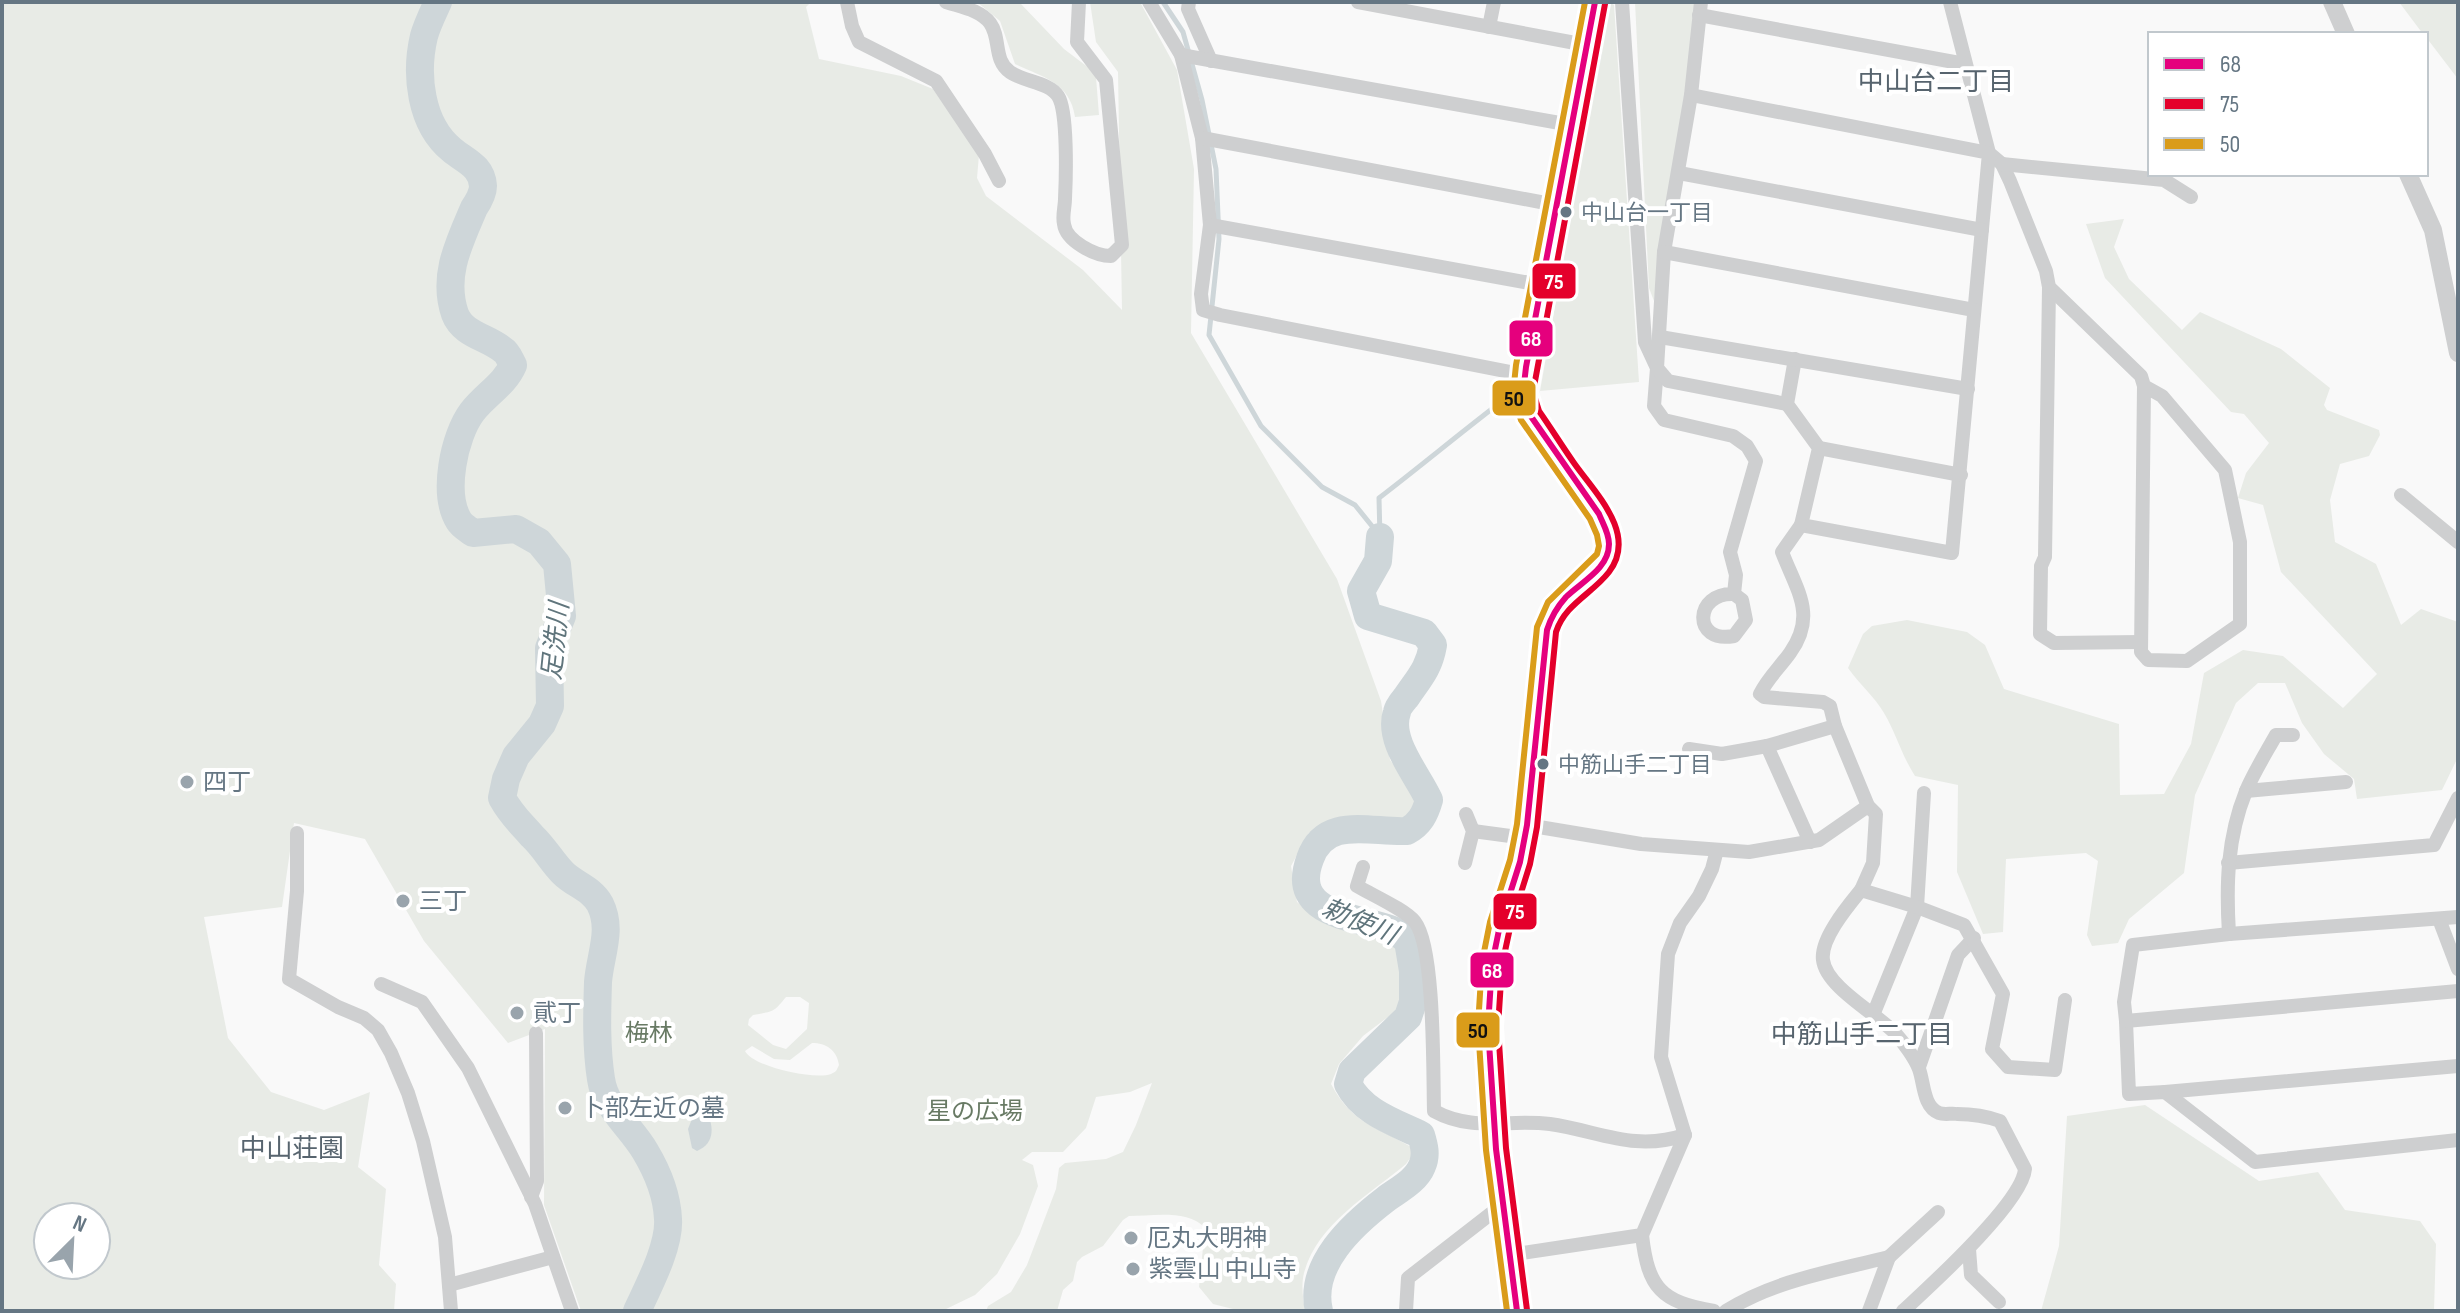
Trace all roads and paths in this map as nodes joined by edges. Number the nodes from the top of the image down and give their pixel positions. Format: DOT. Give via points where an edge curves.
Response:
graph roads {
  1 [pos="847,2"];
  2 [pos="946,2"];
  3 [pos="1079,2"];
  4 [pos="1149,2"];
  5 [pos="1189,2"];
  6 [pos="1358,2"];
  7 [pos="1494,2"];
  8 [pos="1595,2"];
  9 [pos="1622,2"];
  10 [pos="1950,2"];
  11 [pos="2332,2"];
  12 [pos="1700,9"];
  13 [pos="1489,27"];
  14 [pos="2345,32"];
  15 [pos="1586,45"];
  16 [pos="1181,55"];
  17 [pos="1211,61"];
  18 [pos="1965,64"];
  19 [pos="1691,95"];
  20 [pos="1571,125"];
  21 [pos="1202,138"];
  22 [pos="1989,153"];
  23 [pos="2002,164"];
  24 [pos="1679,173"];
  25 [pos="2409,176"];
  26 [pos="999,181"];
  27 [pos="2191,197"];
  28 [pos="1556,205"];
  29 [pos="1210,225"];
  30 [pos="1982,230"];
  31 [pos="1664,252"];
  32 [pos="1541,285"];
  33 [pos="2049,287"];
  34 [pos="1974,310"];
  35 [pos="1660,337"];
  36 [pos="2458,353"];
  37 [pos="1795,359"];
  38 [pos="1657,368"];
  39 [pos="1525,375"];
  40 [pos="2144,386"];
  41 [pos="1968,389"];
  42 [pos="1787,404"];
  43 [pos="1819,448"];
  44 [pos="1961,475"];
  45 [pos="2401,495"];
  46 [pos="1801,525"];
  47 [pos="2458,542"];
  48 [pos="1734,594"];
  49 [pos="2141,642"];
  50 [pos="1835,726"];
  51 [pos="2293,735"];
  52 [pos="1767,746"];
  53 [pos="1689,749"];
  54 [pos="2346,782"];
  55 [pos="2246,791"];
  56 [pos="1924,793"];
  57 [pos="2458,798"];
  58 [pos="1868,806"];
  59 [pos="1466,814"];
  60 [pos="1473,831"];
  61 [pos="1526,832"];
  62 [pos="297,833"];
  63 [pos="1810,842"];
  64 [pos="1717,850"];
  65 [pos="1465,863"];
  66 [pos="2228,863"];
  67 [pos="1363,867"];
  68 [pos="1861,890"];
  69 [pos="1917,907"];
  70 [pos="2458,917"];
  71 [pos="2439,919"];
  72 [pos="2229,934"];
  73 [pos="1974,938"];
  74 [pos="2458,969"];
  75 [pos="381,984"];
  76 [pos="2458,991"];
  77 [pos="2065,1000"];
  78 [pos="1873,1015"];
  79 [pos="2126,1021"];
  80 [pos="536,1033"];
  81 [pos="2458,1066"];
  82 [pos="1919,1067"];
  83 [pos="2165,1092"];
  84 [pos="1493,1122"];
  85 [pos="1685,1135"];
  86 [pos="2458,1140"];
  87 [pos="531,1197"];
  88 [pos="1502,1205"];
  89 [pos="1938,1212"];
  90 [pos="1642,1235"];
  91 [pos="1969,1249"];
  92 [pos="1509,1255"];
  93 [pos="553,1257"];
  94 [pos="1889,1257"];
  95 [pos="449,1285"];
  96 [pos="1999,1302"];
  97 [pos="451,1311"];
  98 [pos="572,1311"];
  99 [pos="1406,1311"];
  100 [pos="1517,1311"];
  101 [pos="1714,1311"];
  102 [pos="1726,1311"];
  103 [pos="1869,1311"];
  104 [pos="1903,1311"];
  1 -- 26 [label="street" via="859,42 936,81"];
  2 -- 3 [label="street" via="991,23 1001,63 1060,98 1066,164 1063,226 1086,248 1111,256 1122,245 1106,80 1077,42"];
  4 -- 16 [label="street"];
  5 -- 17 [label="street"];
  6 -- 13 [label="street"];
  7 -- 13 [label="street"];
  8 -- 15 [label="street"];
  9 -- 38 [label="street" via="1645,342"];
  10 -- 18 [label="street"];
  11 -- 14 [label="street"];
  12 -- 18 [label="street"];
  12 -- 19 [label="street"];
  13 -- 15 [label="street"];
  15 -- 20 [label="street"];
  16 -- 17 [label="street"];
  16 -- 21 [label="street"];
  17 -- 20 [label="street"];
  18 -- 22 [label="street"];
  19 -- 22 [label="street"];
  19 -- 24 [label="street"];
  20 -- 28 [label="street"];
  21 -- 28 [label="street"];
  21 -- 29 [label="street"];
  22 -- 23 [label="street"];
  22 -- 30 [label="street"];
  23 -- 27 [label="street" via="2164,180"];
  23 -- 33 [label="street"];
  24 -- 30 [label="street"];
  24 -- 31 [label="street"];
  25 -- 36 [label="street" via="2433,230"];
  28 -- 32 [label="street"];
  29 -- 32 [label="street"];
  29 -- 39 [label="street" via="1203,310"];
  30 -- 34 [label="street"];
  31 -- 34 [label="street"];
  31 -- 35 [label="street"];
  32 -- 39 [label="street"];
  33 -- 40 [label="street" via="2141,376"];
  33 -- 49 [label="street" via="2040,634 2054,643"];
  34 -- 41 [label="street"];
  35 -- 37 [label="street"];
  35 -- 38 [label="street"];
  37 -- 41 [label="street"];
  37 -- 42 [label="street"];
  38 -- 42 [label="street" via="1668,381"];
  38 -- 48 [label="street" via="1654,406 1664,420 1733,436 1756,461 1730,552"];
  39 -- 61 [label="street" via="1523,393 1530,415 1599,514 1609,548 1602,567 1558,606 1548,623"];
  40 -- 49 [label="street"];
  40 -- 49 [label="street" via="2162,396 2225,470 2240,542 2240,624 2187,661 2148,660"];
  41 -- 44 [label="street"];
  42 -- 43 [label="street"];
  43 -- 44 [label="street"];
  43 -- 46 [label="street"];
  44 -- 46 [label="street" via="1952,553"];
  45 -- 47 [label="street"];
  46 -- 50 [label="street" via="1782,552 1806,615 1802,633 1760,694 1823,702 1830,706"];
  50 -- 52 [label="street"];
  50 -- 58 [label="street"];
  51 -- 55 [label="street" via="2276,735"];
  52 -- 53 [label="street" via="1722,754"];
  52 -- 63 [label="street"];
  54 -- 55 [label="street"];
  55 -- 66 [label="street"];
  56 -- 69 [label="street"];
  57 -- 66 [label="street" via="2434,845"];
  58 -- 63 [label="street"];
  58 -- 68 [label="street" via="1876,814 1873,863"];
  59 -- 60 [label="street"];
  60 -- 61 [label="street"];
  60 -- 65 [label="street"];
  61 -- 64 [label="street"];
  61 -- 84 [label="street" via="1492,964 1488,1027"];
  62 -- 95 [label="street" via="289,979 364,1018 391,1053 423,1141 445,1237"];
  63 -- 64 [label="street" via="1749,852"];
  64 -- 85 [label="street" via="1668,954 1661,1057"];
  66 -- 72 [label="street"];
  67 -- 84 [label="street" via="1357,886 1404,911 1425,943 1434,1111 1465,1123"];
  68 -- 69 [label="street"];
  68 -- 78 [label="street" via="1837,922 1822,955 1835,982"];
  69 -- 73 [label="street" via="1964,925"];
  69 -- 78 [label="street"];
  70 -- 71 [label="street"];
  71 -- 72 [label="street"];
  71 -- 74 [label="street"];
  72 -- 79 [label="street" via="2133,945"];
  73 -- 77 [label="street" via="2003,994 1992,1049 2008,1067 2055,1070"];
  73 -- 82 [label="street" via="1958,955"];
  75 -- 87 [label="street" via="422,1002 468,1068"];
  76 -- 79 [label="street"];
  78 -- 82 [label="street"];
  79 -- 83 [label="street" via="2129,1094"];
  80 -- 87 [label="street" via="537,1181"];
  81 -- 83 [label="street"];
  82 -- 91 [label="street" via="1932,1107 1939,1113 2000,1121 2025,1169 2021,1186"];
  83 -- 86 [label="street" via="2255,1162"];
  84 -- 85 [label="street" via="1549,1124 1651,1143"];
  84 -- 88 [label="street"];
  85 -- 90 [label="street"];
  87 -- 93 [label="street"];
  88 -- 92 [label="street"];
  88 -- 99 [label="street" via="1408,1278"];
  89 -- 94 [label="street"];
  90 -- 92 [label="street"];
  90 -- 101 [label="street" via="1658,1288 1677,1302"];
  91 -- 96 [label="street" via="1971,1275"];
  91 -- 104 [label="street"];
  92 -- 100 [label="street"];
  93 -- 95 [label="street"];
  93 -- 98 [label="street"];
  94 -- 102 [label="street" via="1785,1285"];
  94 -- 103 [label="street"];
  95 -- 97 [label="street"];
}
